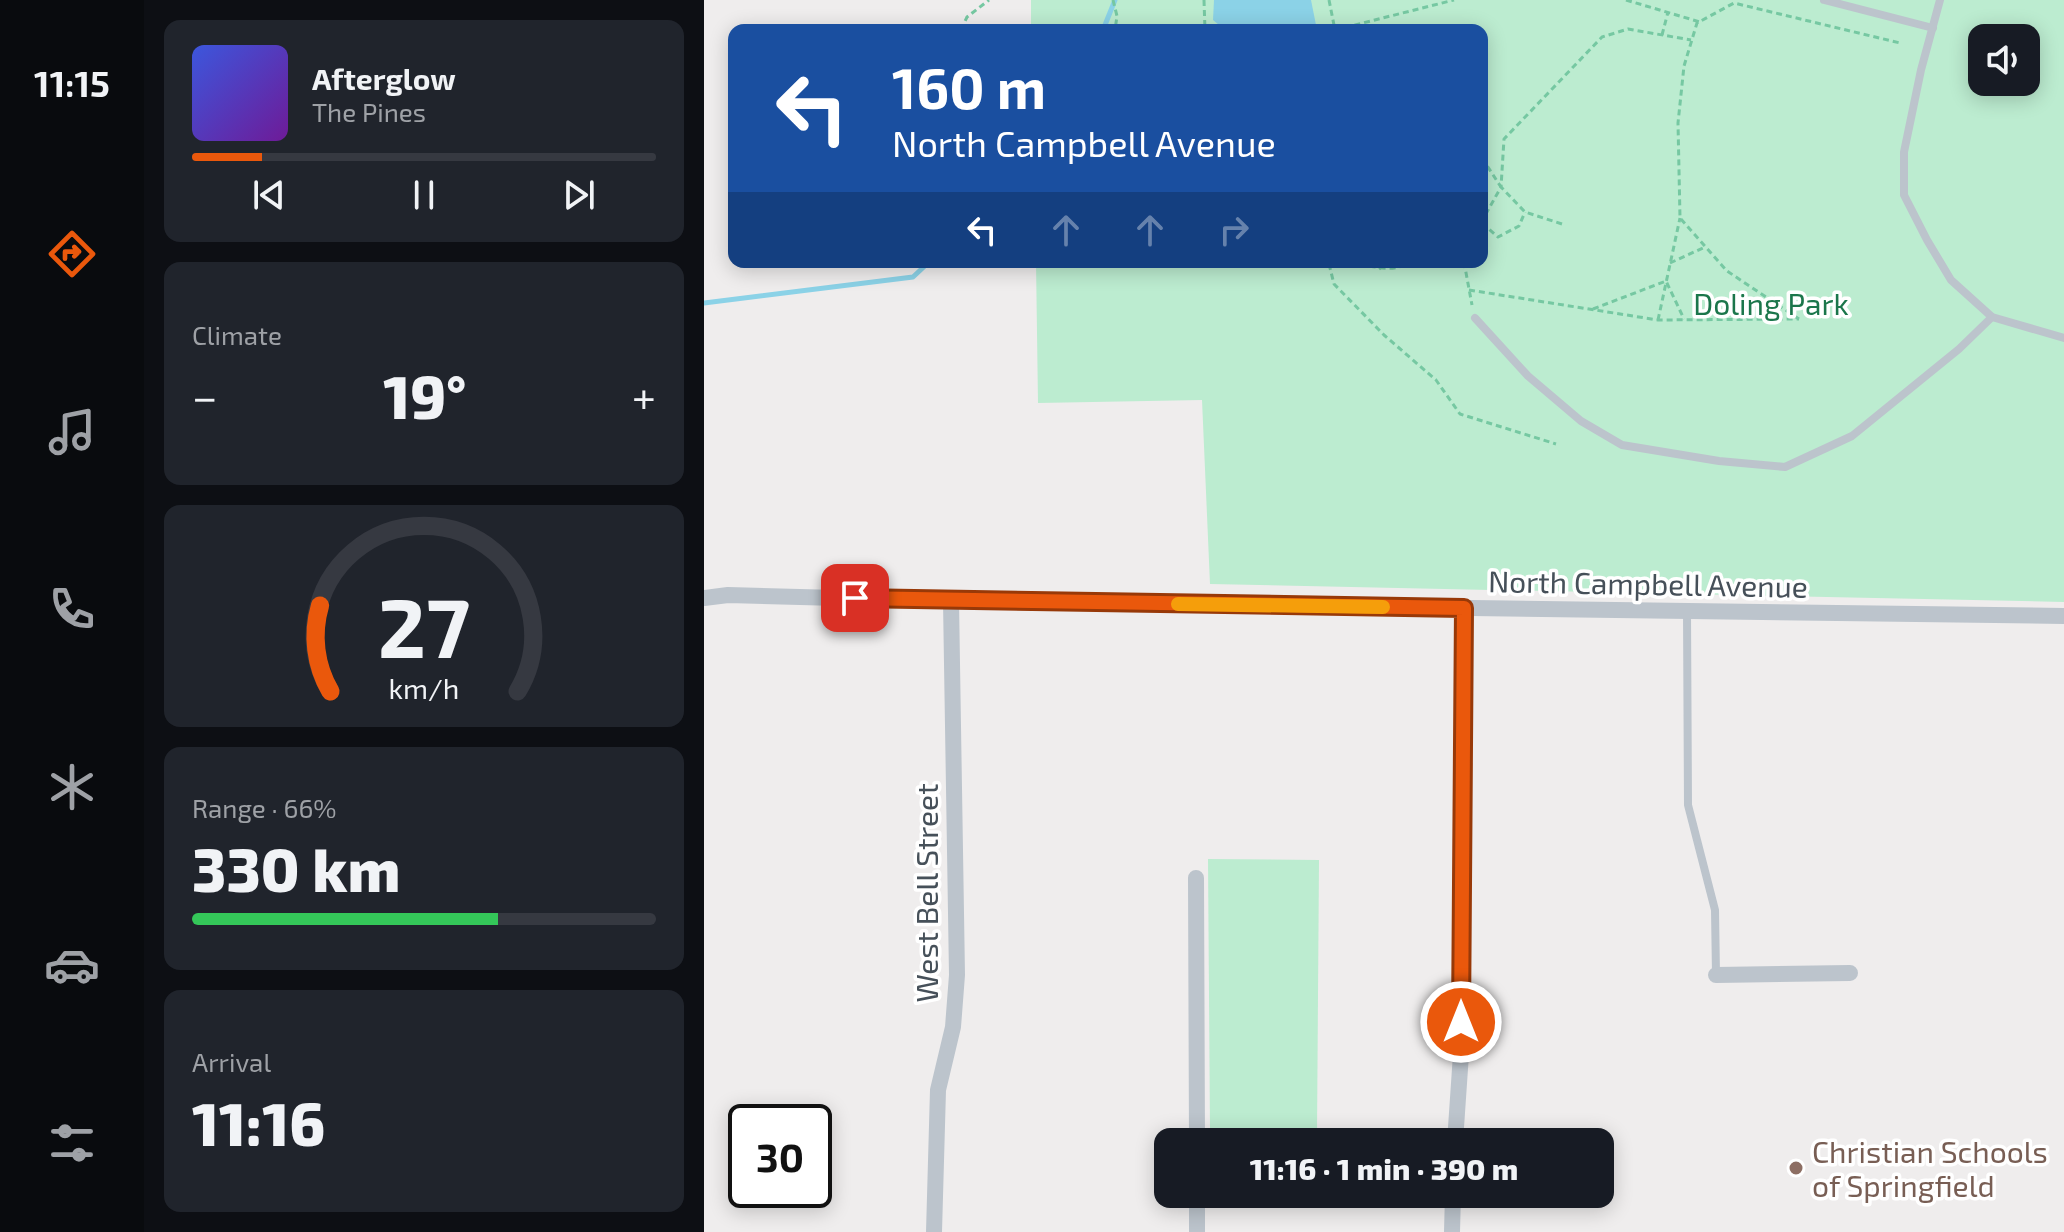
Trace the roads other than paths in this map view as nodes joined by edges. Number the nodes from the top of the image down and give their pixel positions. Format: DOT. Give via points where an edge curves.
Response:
graph roads {
  1 [pos="1824,0"];
  2 [pos="1940,0"];
  3 [pos="1933,28"];
  4 [pos="1992,317"];
  5 [pos="1475,318"];
  6 [pos="2064,338"];
  7 [pos="704,598"];
  8 [pos="951,601"];
  9 [pos="1464,608"];
  10 [pos="1687,612"];
  11 [pos="2064,616"];
  12 [pos="1196,878"];
  13 [pos="1850,973"];
  14 [pos="1716,975"];
  15 [pos="1197,1128"];
  16 [pos="1456,1128"];
  17 [pos="1197,1208"];
  18 [pos="1453,1208"];
  19 [pos="934,1232"];
  20 [pos="1197,1232"];
  21 [pos="1452,1232"];
  1 -- 3 [label="lane"];
  2 -- 3 [label="lane"];
  3 -- 4 [label="lane" via="1904,152 1904,195 1951,280"];
  4 -- 5 [label="lane" via="1852,436 1785,467 1622,445 1581,421 1528,376"];
  4 -- 6 [label="lane"];
  7 -- 8 [label="street, North Campbell Avenue"];
  8 -- 9 [label="street, North Campbell Avenue"];
  8 -- 19 [label="street, West Bell Street" via="957,975 953,1027 938,1090"];
  9 -- 10 [label="street, North Campbell Avenue"];
  9 -- 16 [label="street"];
  10 -- 11 [label="street, North Campbell Avenue"];
  10 -- 14 [label="lane" via="1688,805 1715,910"];
  12 -- 15 [label="street"];
  13 -- 14 [label="street"];
  17 -- 20 [label="street"];
  18 -- 21 [label="street"];
}
